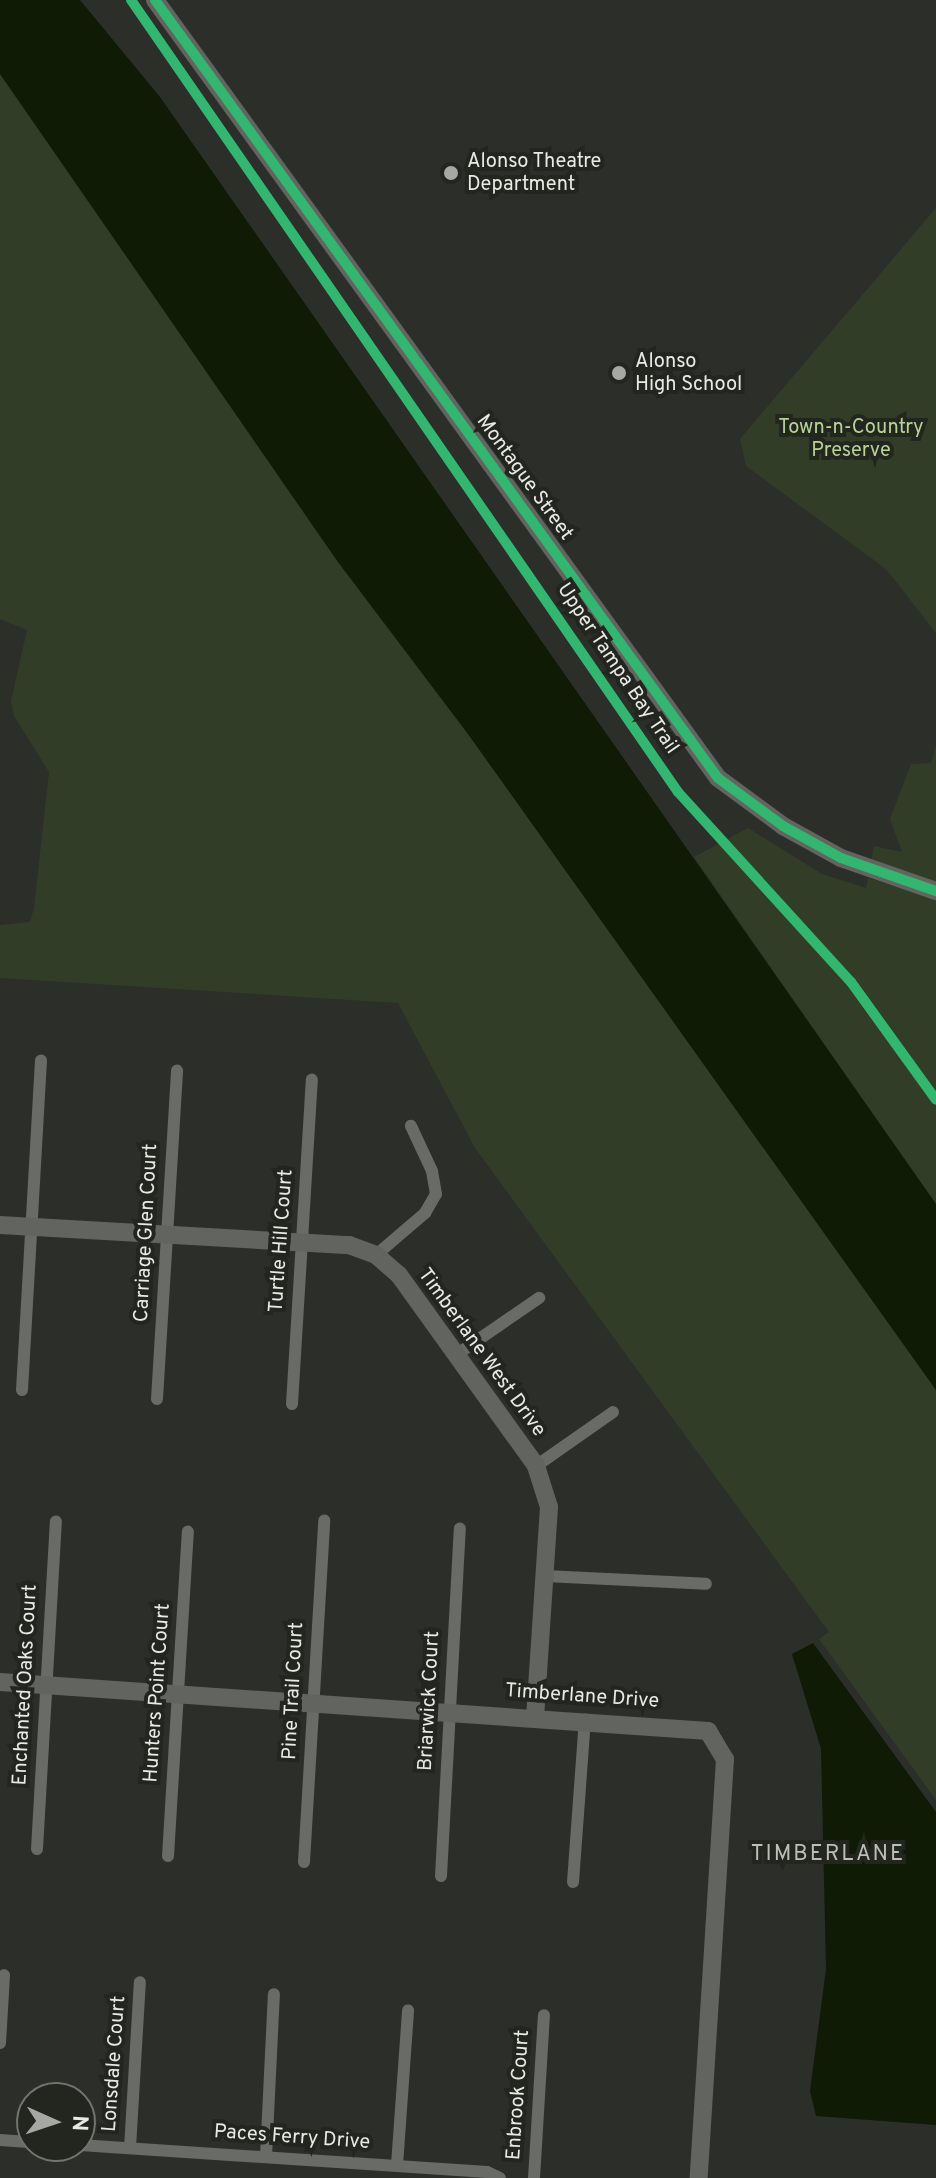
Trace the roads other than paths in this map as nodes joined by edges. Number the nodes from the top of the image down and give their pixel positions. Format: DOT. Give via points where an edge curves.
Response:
graph roads {
  1 [pos="155,0"];
  2 [pos="936,891"];
  3 [pos="41,1061"];
  4 [pos="177,1071"];
  5 [pos="312,1080"];
  6 [pos="411,1126"];
  7 [pos="0,1225"];
  8 [pos="32,1227"];
  9 [pos="167,1234"];
  10 [pos="302,1242"];
  11 [pos="376,1255"];
  12 [pos="539,1298"];
  13 [pos="456,1355"];
  14 [pos="22,1390"];
  15 [pos="157,1399"];
  16 [pos="292,1404"];
  17 [pos="613,1412"];
  18 [pos="536,1466"];
  19 [pos="324,1521"];
  20 [pos="56,1522"];
  21 [pos="460,1529"];
  22 [pos="188,1532"];
  23 [pos="545,1576"];
  24 [pos="706,1584"];
  25 [pos="0,1682"];
  26 [pos="46,1685"];
  27 [pos="178,1693"];
  28 [pos="314,1701"];
  29 [pos="448,1710"];
  30 [pos="535,1716"];
  31 [pos="585,1719"];
  32 [pos="37,1849"];
  33 [pos="168,1856"];
  34 [pos="304,1862"];
  35 [pos="441,1876"];
  36 [pos="573,1882"];
  37 [pos="4,1975"];
  38 [pos="140,1982"];
  39 [pos="274,1994"];
  40 [pos="408,2010"];
  41 [pos="544,2015"];
  42 [pos="0,2043"];
  43 [pos="96,2146"];
  44 [pos="130,2148"];
  45 [pos="266,2156"];
  46 [pos="362,2163"];
  47 [pos="397,2165"];
  48 [pos="361,2178"];
  49 [pos="500,2178"];
  50 [pos="534,2178"];
  51 [pos="699,2178"];
  1 -- 2 [label="street, Montague Street" via="718,778 783,826 841,858"];
  3 -- 8 [label="street"];
  4 -- 9 [label="street, Carriage Glen Court"];
  5 -- 10 [label="street, Turtle Hill Court"];
  6 -- 11 [label="street" via="432,1171 436,1194 425,1213"];
  7 -- 8 [label="street, Timberlane West Drive"];
  8 -- 9 [label="street, Timberlane West Drive"];
  8 -- 14 [label="street"];
  9 -- 10 [label="street, Timberlane West Drive"];
  9 -- 15 [label="street, Carriage Glen Court"];
  10 -- 11 [label="street, Timberlane West Drive" via="349,1245"];
  10 -- 16 [label="street, Turtle Hill Court"];
  11 -- 13 [label="street, Timberlane West Drive" via="399,1275"];
  12 -- 13 [label="street"];
  13 -- 18 [label="street, Timberlane West Drive"];
  17 -- 18 [label="street"];
  18 -- 23 [label="street, Timberlane West Drive" via="549,1507"];
  19 -- 28 [label="street, Pine Trail Court"];
  20 -- 26 [label="street, Enchanted Oaks Court"];
  21 -- 29 [label="street, Briarwick Court"];
  22 -- 27 [label="street, Hunters Point Court"];
  23 -- 24 [label="street"];
  23 -- 30 [label="street, Timberlane West Drive"];
  25 -- 26 [label="street, Timberlane Drive"];
  26 -- 27 [label="street, Timberlane Drive"];
  26 -- 32 [label="street, Enchanted Oaks Court"];
  27 -- 28 [label="street, Timberlane Drive"];
  27 -- 33 [label="street, Hunters Point Court"];
  28 -- 29 [label="street, Timberlane Drive"];
  28 -- 34 [label="street, Pine Trail Court"];
  29 -- 30 [label="street, Timberlane Drive"];
  29 -- 35 [label="street, Briarwick Court"];
  30 -- 31 [label="street, Timberlane Drive"];
  31 -- 36 [label="street"];
  31 -- 51 [label="street, Timberlane Drive" via="708,1731 725,1759"];
  37 -- 42 [label="street"];
  38 -- 44 [label="street, Lonsdale Court"];
  39 -- 45 [label="street"];
  40 -- 47 [label="street"];
  41 -- 50 [label="street, Enbrook Court"];
  43 -- 44 [label="street, Paces Ferry Drive"];
  44 -- 45 [label="street, Paces Ferry Drive"];
  45 -- 46 [label="street, Paces Ferry Drive"];
  46 -- 47 [label="street, Paces Ferry Drive"];
  46 -- 48 [label="street"];
  47 -- 49 [label="street, Paces Ferry Drive" via="487,2172"];
}
